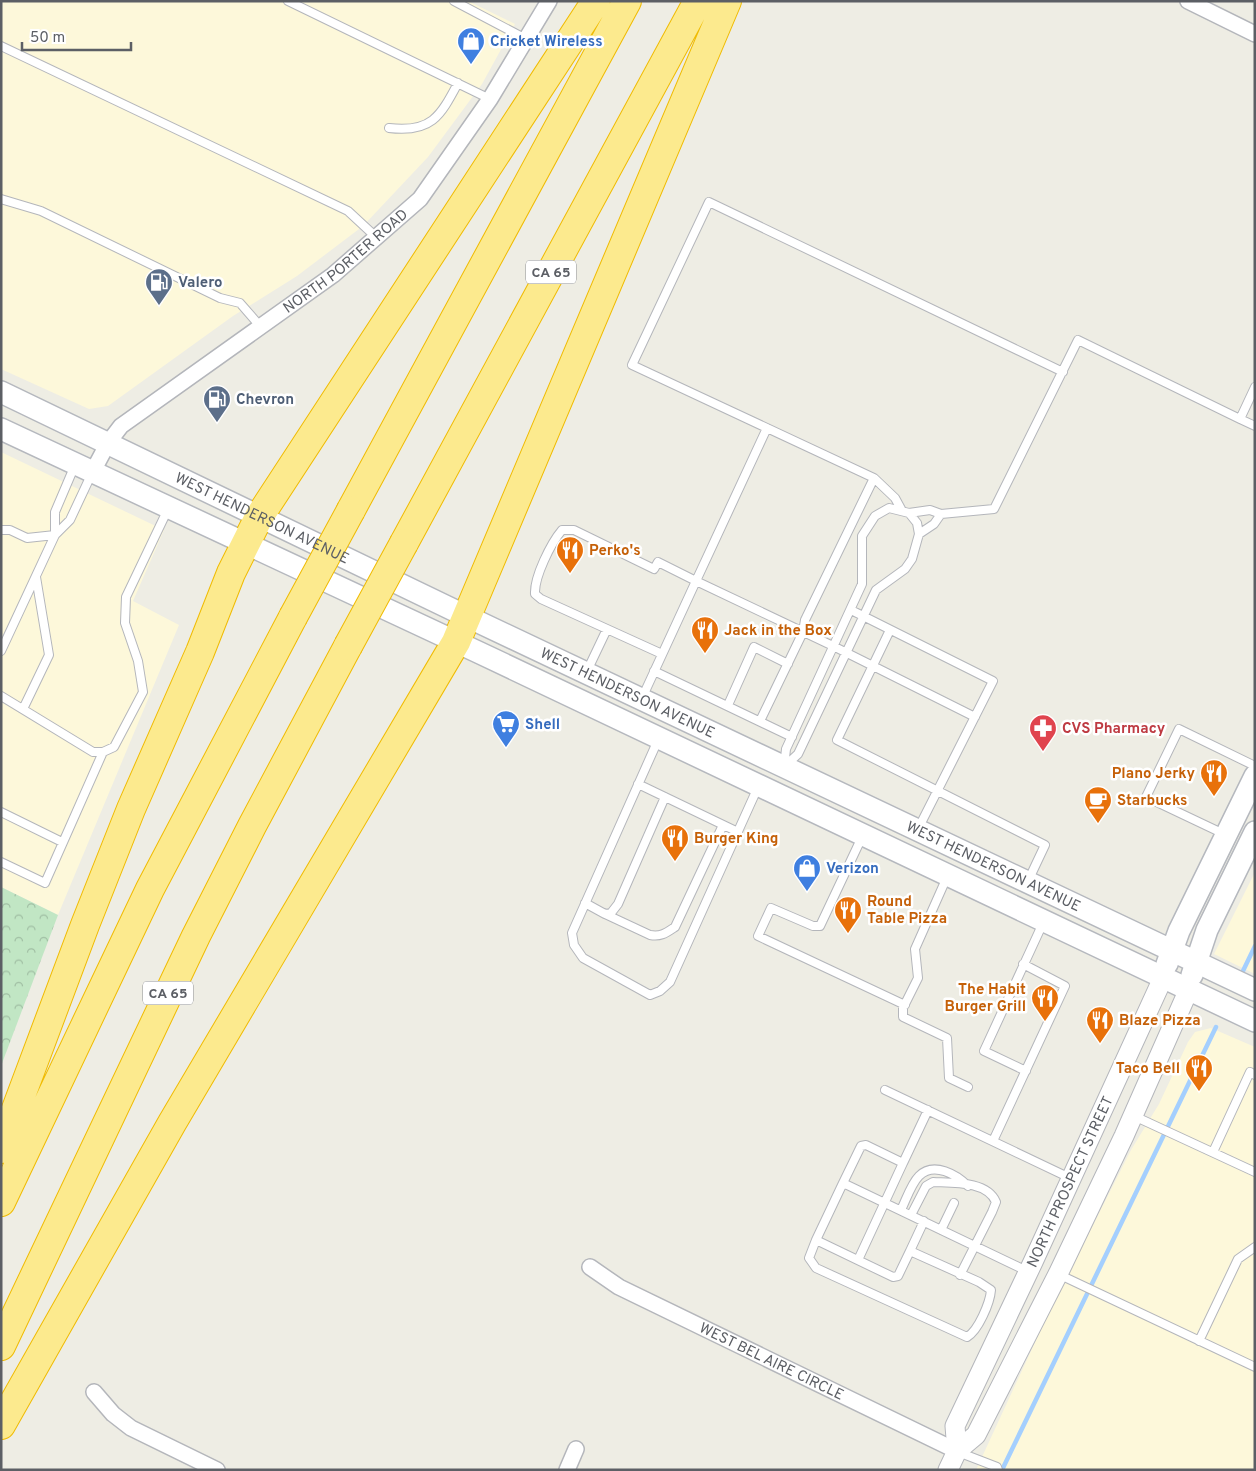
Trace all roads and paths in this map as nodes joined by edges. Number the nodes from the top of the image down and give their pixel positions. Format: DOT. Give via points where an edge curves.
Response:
graph roads {
  1 [pos="288,1"];
  2 [pos="454,1"];
  3 [pos="549,1"];
  4 [pos="596,1"];
  5 [pos="627,1"];
  6 [pos="698,1"];
  7 [pos="727,1"];
  8 [pos="1188,1"];
  9 [pos="1255,34"];
  10 [pos="526,39"];
  11 [pos="1,46"];
  12 [pos="458,83"];
  13 [pos="490,98"];
  14 [pos="389,128"];
  15 [pos="1,199"];
  16 [pos="376,237"];
  17 [pos="260,326"];
  18 [pos="1063,372"];
  19 [pos="1255,387"];
  20 [pos="1,392"];
  21 [pos="1,404"];
  22 [pos="51,416"];
  23 [pos="1240,418"];
  24 [pos="1255,426"];
  25 [pos="767,428"];
  26 [pos="1,429"];
  27 [pos="108,443"];
  28 [pos="83,469"];
  29 [pos="874,478"];
  30 [pos="168,508"];
  31 [pos="901,510"];
  32 [pos="910,513"];
  33 [pos="941,514"];
  34 [pos="259,517"];
  35 [pos="1,530"];
  36 [pos="919,534"];
  37 [pos="55,536"];
  38 [pos="246,543"];
  39 [pos="36,577"];
  40 [pos="696,581"];
  41 [pos="851,610"];
  42 [pos="863,616"];
  43 [pos="468,617"];
  44 [pos="607,629"];
  45 [pos="890,630"];
  46 [pos="803,632"];
  47 [pos="456,642"];
  48 [pos="833,646"];
  49 [pos="1,651"];
  50 [pos="846,652"];
  51 [pos="662,654"];
  52 [pos="788,664"];
  53 [pos="873,666"];
  54 [pos="654,671"];
  55 [pos="586,673"];
  56 [pos="1,696"];
  57 [pos="641,699"];
  58 [pos="728,705"];
  59 [pos="23,708"];
  60 [pos="975,717"];
  61 [pos="760,721"];
  62 [pos="792,737"];
  63 [pos="658,738"];
  64 [pos="102,752"];
  65 [pos="1255,766"];
  66 [pos="784,767"];
  67 [pos="1255,776"];
  68 [pos="638,784"];
  69 [pos="759,786"];
  70 [pos="938,790"];
  71 [pos="665,797"];
  72 [pos="1,812"];
  73 [pos="822,816"];
  74 [pos="723,825"];
  75 [pos="918,831"];
  76 [pos="738,832"];
  77 [pos="1255,832"];
  78 [pos="864,835"];
  79 [pos="1226,835"];
  80 [pos="62,842"];
  81 [pos="958,850"];
  82 [pos="1,862"];
  83 [pos="948,875"];
  84 [pos="1027,883"];
  85 [pos="585,903"];
  86 [pos="605,914"];
  87 [pos="1044,921"];
  88 [pos="1171,951"];
  89 [pos="1196,962"];
  90 [pos="1024,964"];
  91 [pos="1163,978"];
  92 [pos="1188,990"];
  93 [pos="1255,990"];
  94 [pos="905,1005"];
  95 [pos="1255,1021"];
  96 [pos="1026,1072"];
  97 [pos="1255,1075"];
  98 [pos="968,1087"];
  99 [pos="885,1090"];
  100 [pos="928,1110"];
  101 [pos="1133,1116"];
  102 [pos="993,1141"];
  103 [pos="1,1149"];
  104 [pos="1213,1152"];
  105 [pos="904,1163"];
  106 [pos="1254,1169"];
  107 [pos="1072,1179"];
  108 [pos="843,1183"];
  109 [pos="968,1186"];
  110 [pos="1,1202"];
  111 [pos="954,1202"];
  112 [pos="884,1203"];
  113 [pos="901,1210"];
  114 [pos="911,1215"];
  115 [pos="924,1221"];
  116 [pos="941,1230"];
  117 [pos="816,1240"];
  118 [pos="974,1246"];
  119 [pos="1255,1247"];
  120 [pos="910,1251"];
  121 [pos="858,1260"];
  122 [pos="590,1267"];
  123 [pos="1031,1267"];
  124 [pos="1058,1274"];
  125 [pos="960,1275"];
  126 [pos="1199,1341"];
  127 [pos="1,1346"];
  128 [pos="1255,1367"];
  129 [pos="94,1392"];
  130 [pos="1,1425"];
  131 [pos="576,1449"];
  132 [pos="957,1451"];
  133 [pos="217,1470"];
  134 [pos="567,1470"];
  135 [pos="948,1470"];
  136 [pos="998,1470"];
  1 -- 12 [label="lane"];
  2 -- 10 [label="lane"];
  3 -- 10 [label="street, NORTH PORTER ROAD"];
  4 -- 34 [label="highway"];
  5 -- 110 [label="highway, bridge" via="293,616 150,889"];
  6 -- 127 [label="highway, CA 65, bridge" via="252,826 196,936"];
  7 -- 43 [label="highway"];
  8 -- 9 [label="street"];
  10 -- 13 [label="street, NORTH PORTER ROAD"];
  11 -- 16 [label="lane" via="348,211"];
  12 -- 13 [label="lane"];
  12 -- 14 [label="lane" via="435,120 414,128"];
  13 -- 16 [label="street, NORTH PORTER ROAD" via="420,200"];
  15 -- 17 [label="lane" via="41,212 220,298 240,303"];
  16 -- 17 [label="street, NORTH PORTER ROAD" via="332,274"];
  17 -- 27 [label="street, NORTH PORTER ROAD" via="121,426"];
  18 -- 23 [label="lane" via="1078,340"];
  18 -- 25 [label="lane" via="708,202 632,365"];
  18 -- 33 [label="lane" via="994,509"];
  19 -- 23 [label="lane"];
  20 -- 22 [label="main road, WEST HENDERSON AVENUE"];
  21 -- 22 [label="main road" via="33,417"];
  22 -- 27 [label="main road, WEST HENDERSON AVENUE"];
  23 -- 24 [label="lane"];
  25 -- 29 [label="lane"];
  25 -- 40 [label="lane"];
  26 -- 28 [label="main road, WEST HENDERSON AVENUE"];
  27 -- 28 [label="street, NORTH PORTER ROAD"];
  27 -- 34 [label="main road, WEST HENDERSON AVENUE"];
  28 -- 30 [label="main road, WEST HENDERSON AVENUE"];
  28 -- 37 [label="lane" via="70,520"];
  28 -- 37 [label="lane" via="54,512"];
  29 -- 31 [label="lane" via="895,498"];
  29 -- 46 [label="lane" via="804,620"];
  30 -- 38 [label="main road, WEST HENDERSON AVENUE"];
  30 -- 64 [label="lane" via="126,597 125,623 138,662 143,692 114,747"];
  31 -- 32 [label="lane"];
  31 -- 41 [label="lane" via="889,508 867,526 861,547 862,584"];
  32 -- 33 [label="lane" via="930,510"];
  32 -- 36 [label="lane"];
  33 -- 36 [label="lane" via="934,524"];
  34 -- 38 [label="highway"];
  34 -- 43 [label="main road, WEST HENDERSON AVENUE"];
  35 -- 37 [label="lane" via="10,530 28,538"];
  36 -- 42 [label="lane" via="912,559 876,590"];
  37 -- 39 [label="lane"];
  38 -- 47 [label="main road, WEST HENDERSON AVENUE"];
  38 -- 103 [label="highway" via="127,818"];
  39 -- 49 [label="lane"];
  39 -- 59 [label="lane" via="49,655"];
  40 -- 44 [label="lane" via="658,562 654,570 574,530 562,530 534,585 535,594"];
  40 -- 46 [label="lane"];
  40 -- 51 [label="lane"];
  41 -- 42 [label="lane"];
  41 -- 48 [label="lane"];
  42 -- 45 [label="lane"];
  42 -- 50 [label="lane"];
  43 -- 47 [label="highway"];
  43 -- 55 [label="main road, WEST HENDERSON AVENUE"];
  44 -- 51 [label="lane"];
  44 -- 55 [label="lane"];
  45 -- 53 [label="lane"];
  45 -- 60 [label="lane" via="993,681"];
  46 -- 48 [label="lane"];
  46 -- 52 [label="lane"];
  47 -- 63 [label="main road, WEST HENDERSON AVENUE"];
  47 -- 130 [label="highway" via="172,1123"];
  48 -- 50 [label="lane"];
  48 -- 62 [label="lane"];
  50 -- 53 [label="lane"];
  50 -- 66 [label="lane" via="798,754"];
  51 -- 54 [label="lane"];
  52 -- 58 [label="lane" via="754,647"];
  52 -- 61 [label="lane"];
  53 -- 60 [label="lane"];
  53 -- 70 [label="lane" via="837,740"];
  54 -- 57 [label="lane"];
  54 -- 58 [label="lane"];
  55 -- 57 [label="main road, WEST HENDERSON AVENUE"];
  56 -- 59 [label="lane"];
  57 -- 66 [label="main road, WEST HENDERSON AVENUE"];
  58 -- 61 [label="lane"];
  59 -- 64 [label="lane" via="93,752"];
  60 -- 70 [label="lane"];
  61 -- 62 [label="lane"];
  62 -- 66 [label="lane" via="786,749"];
  63 -- 66 [label="main road" via="675,733 763,774 777,774"];
  63 -- 68 [label="lane"];
  63 -- 69 [label="main road, WEST HENDERSON AVENUE"];
  64 -- 80 [label="lane"];
  65 -- 79 [label="lane" via="1179,729 1146,797"];
  66 -- 75 [label="main road, WEST HENDERSON AVENUE"];
  67 -- 79 [label="main road, NORTH PROSPECT STREET"];
  68 -- 71 [label="lane"];
  68 -- 85 [label="lane"];
  69 -- 73 [label="main road, WEST HENDERSON AVENUE"];
  69 -- 76 [label="lane"];
  70 -- 75 [label="lane"];
  70 -- 84 [label="lane" via="1045,845"];
  71 -- 74 [label="lane"];
  71 -- 86 [label="lane" via="618,904 611,913"];
  72 -- 80 [label="lane"];
  73 -- 78 [label="main road, WEST HENDERSON AVENUE"];
  73 -- 81 [label="main road" via="837,810 925,848"];
  74 -- 76 [label="lane"];
  74 -- 86 [label="lane" via="675,927 658,937"];
  75 -- 81 [label="main road, WEST HENDERSON AVENUE"];
  76 -- 85 [label="lane" via="670,982 660,991 650,995 583,958 574,945 572,933"];
  77 -- 89 [label="main road, NORTH PROSPECT STREET" via="1207,930"];
  78 -- 83 [label="main road, WEST HENDERSON AVENUE"];
  78 -- 94 [label="lane" via="820,926 772,908 758,936"];
  79 -- 88 [label="main road, NORTH PROSPECT STREET"];
  80 -- 82 [label="lane" via="45,883"];
  81 -- 84 [label="main road, WEST HENDERSON AVENUE"];
  83 -- 87 [label="main road, WEST HENDERSON AVENUE"];
  83 -- 94 [label="lane" via="915,949 918,978"];
  84 -- 88 [label="main road, WEST HENDERSON AVENUE"];
  85 -- 86 [label="lane"];
  87 -- 90 [label="lane"];
  87 -- 91 [label="main road, WEST HENDERSON AVENUE"];
  88 -- 89 [label="main road, WEST HENDERSON AVENUE"];
  88 -- 91 [label="main road, NORTH PROSPECT STREET"];
  89 -- 92 [label="main road, NORTH PROSPECT STREET"];
  89 -- 93 [label="main road, WEST HENDERSON AVENUE"];
  90 -- 96 [label="lane" via="1065,986"];
  90 -- 96 [label="lane" via="984,1051"];
  91 -- 92 [label="main road, WEST HENDERSON AVENUE"];
  91 -- 107 [label="street, NORTH PROSPECT STREET"];
  92 -- 95 [label="main road, WEST HENDERSON AVENUE"];
  92 -- 101 [label="street, NORTH PROSPECT STREET"];
  94 -- 98 [label="lane" via="903,1017 947,1038 949,1078"];
  96 -- 102 [label="lane"];
  97 -- 104 [label="lane" via="1250,1072"];
  99 -- 100 [label="lane"];
  100 -- 102 [label="lane"];
  100 -- 105 [label="lane"];
  101 -- 104 [label="lane"];
  101 -- 124 [label="street, NORTH PROSPECT STREET"];
  102 -- 107 [label="lane"];
  104 -- 106 [label="lane"];
  105 -- 108 [label="lane" via="861,1146"];
  105 -- 112 [label="lane"];
  107 -- 123 [label="street, NORTH PROSPECT STREET"];
  108 -- 112 [label="lane"];
  108 -- 117 [label="lane"];
  109 -- 113 [label="lane" via="951,1172 924,1172 918,1177"];
  109 -- 114 [label="lane" via="933,1182 926,1186"];
  109 -- 118 [label="lane" via="988,1190 996,1202"];
  111 -- 116 [label="lane"];
  112 -- 113 [label="lane"];
  112 -- 121 [label="lane"];
  113 -- 114 [label="lane"];
  114 -- 115 [label="lane"];
  115 -- 116 [label="lane"];
  115 -- 120 [label="lane"];
  116 -- 118 [label="lane"];
  117 -- 121 [label="lane"];
  117 -- 125 [label="lane" via="809,1258 816,1268 967,1337 972,1334 991,1290"];
  118 -- 123 [label="lane"];
  118 -- 125 [label="lane"];
  119 -- 126 [label="lane" via="1238,1259"];
  120 -- 121 [label="lane" via="898,1276 893,1277"];
  120 -- 125 [label="lane"];
  122 -- 132 [label="street, WEST BEL AIRE CIRCLE" via="618,1287"];
  123 -- 124 [label="street"];
  123 -- 132 [label="street, NORTH PROSPECT STREET" via="955,1426"];
  124 -- 126 [label="lane"];
  124 -- 132 [label="street, NORTH PROSPECT STREET" via="976,1435"];
  126 -- 128 [label="lane"];
  129 -- 133 [label="street" via="113,1414 131,1428"];
  131 -- 134 [label="street"];
  132 -- 135 [label="street, NORTH PROSPECT STREET"];
  132 -- 136 [label="lane" via="988,1462"];
}
